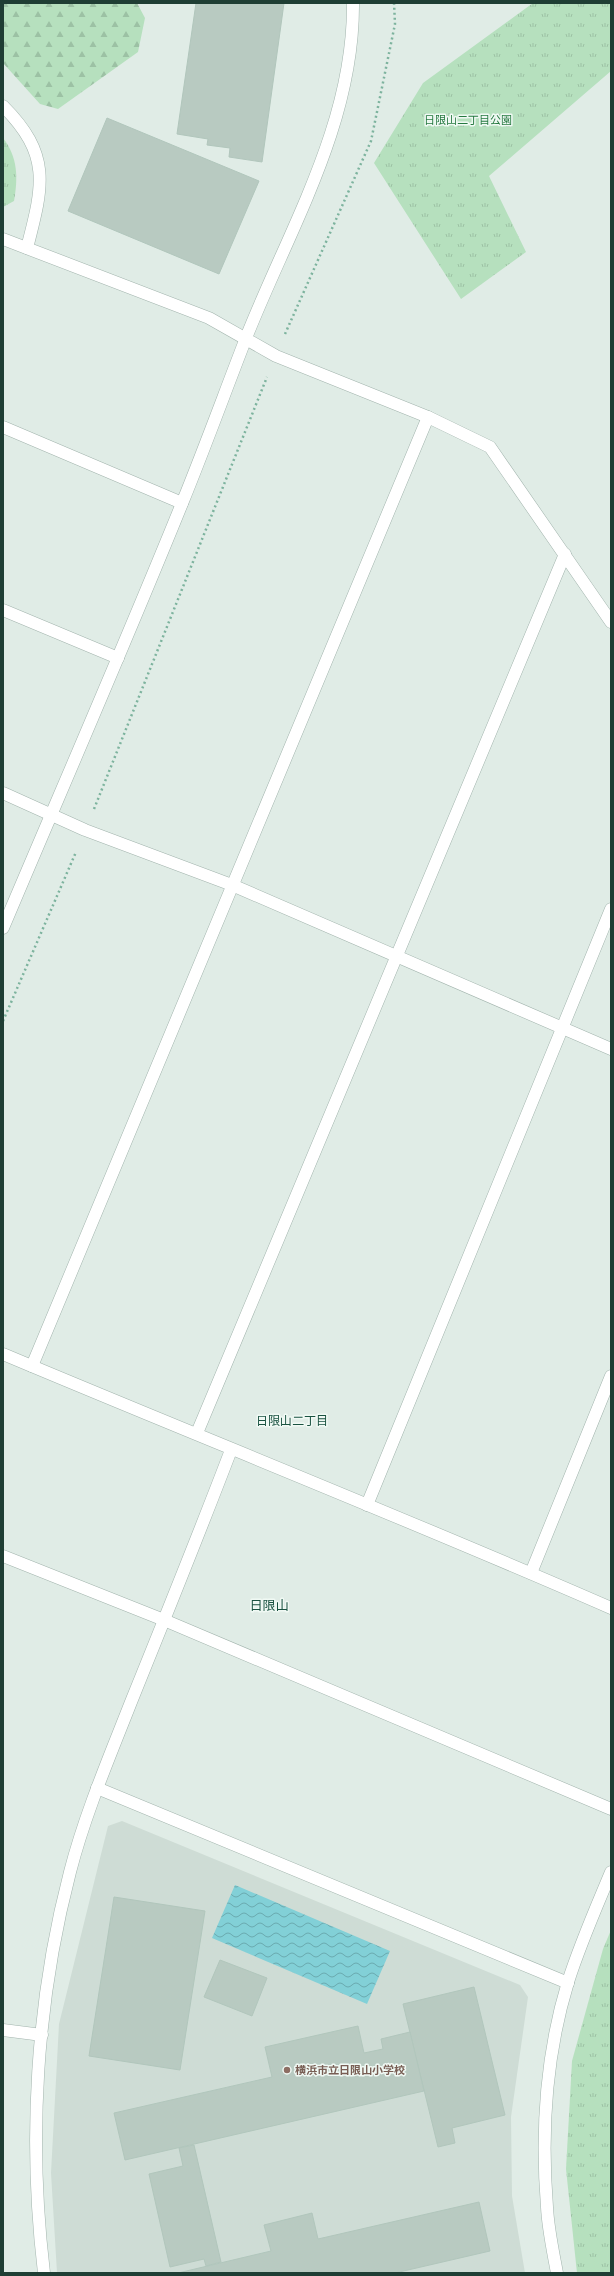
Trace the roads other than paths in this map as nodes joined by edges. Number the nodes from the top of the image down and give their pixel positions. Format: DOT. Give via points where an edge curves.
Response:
graph roads {
  1 [pos="353,3"];
  2 [pos="3,106"];
  3 [pos="3,239"];
  4 [pos="27,248"];
  5 [pos="246,338"];
  6 [pos="428,417"];
  7 [pos="3,427"];
  8 [pos="182,503"];
  9 [pos="566,554"];
  10 [pos="3,610"];
  11 [pos="611,622"];
  12 [pos="118,658"];
  13 [pos="3,794"];
  14 [pos="51,815"];
  15 [pos="232,885"];
  16 [pos="611,909"];
  17 [pos="3,928"];
  18 [pos="397,955"];
  19 [pos="562,1028"];
  20 [pos="611,1049"];
  21 [pos="3,1354"];
  22 [pos="32,1366"];
  23 [pos="611,1376"];
  24 [pos="197,1433"];
  25 [pos="231,1450"];
  26 [pos="367,1505"];
  27 [pos="3,1556"];
  28 [pos="531,1573"];
  29 [pos="611,1608"];
  30 [pos="164,1620"];
  31 [pos="97,1788"];
  32 [pos="611,1809"];
  33 [pos="611,1872"];
  34 [pos="568,1983"];
  35 [pos="3,2030"];
  36 [pos="42,2035"];
  37 [pos="44,2273"];
  38 [pos="557,2273"];
  1 -- 5 [label="street" via="353,23 344,80 326,151"];
  2 -- 4 [label="street" via="30,138 38,158 40,183 37,211"];
  3 -- 4 [label="street"];
  4 -- 5 [label="street" via="209,318"];
  5 -- 6 [label="street" via="276,356"];
  5 -- 8 [label="street"];
  6 -- 9 [label="street" via="490,447"];
  6 -- 15 [label="street"];
  7 -- 8 [label="street"];
  8 -- 12 [label="street"];
  9 -- 11 [label="street"];
  9 -- 18 [label="street"];
  10 -- 12 [label="street"];
  12 -- 14 [label="street"];
  13 -- 14 [label="street"];
  14 -- 15 [label="street"];
  14 -- 17 [label="street"];
  15 -- 18 [label="street"];
  15 -- 22 [label="street"];
  16 -- 19 [label="street"];
  18 -- 19 [label="street"];
  18 -- 24 [label="street"];
  19 -- 20 [label="street"];
  19 -- 26 [label="street"];
  21 -- 22 [label="street"];
  22 -- 24 [label="street"];
  23 -- 28 [label="street"];
  24 -- 25 [label="street"];
  25 -- 26 [label="street"];
  25 -- 30 [label="street"];
  26 -- 28 [label="street"];
  27 -- 30 [label="street"];
  28 -- 29 [label="street"];
  30 -- 31 [label="street"];
  30 -- 32 [label="street"];
  31 -- 34 [label="street"];
  31 -- 36 [label="street" via="70,1871 53,1951"];
  33 -- 34 [label="street"];
  34 -- 38 [label="street" via="555,2040 544,2113 547,2208"];
  35 -- 36 [label="street"];
  36 -- 37 [label="street" via="35,2132 38,2218"];
}
